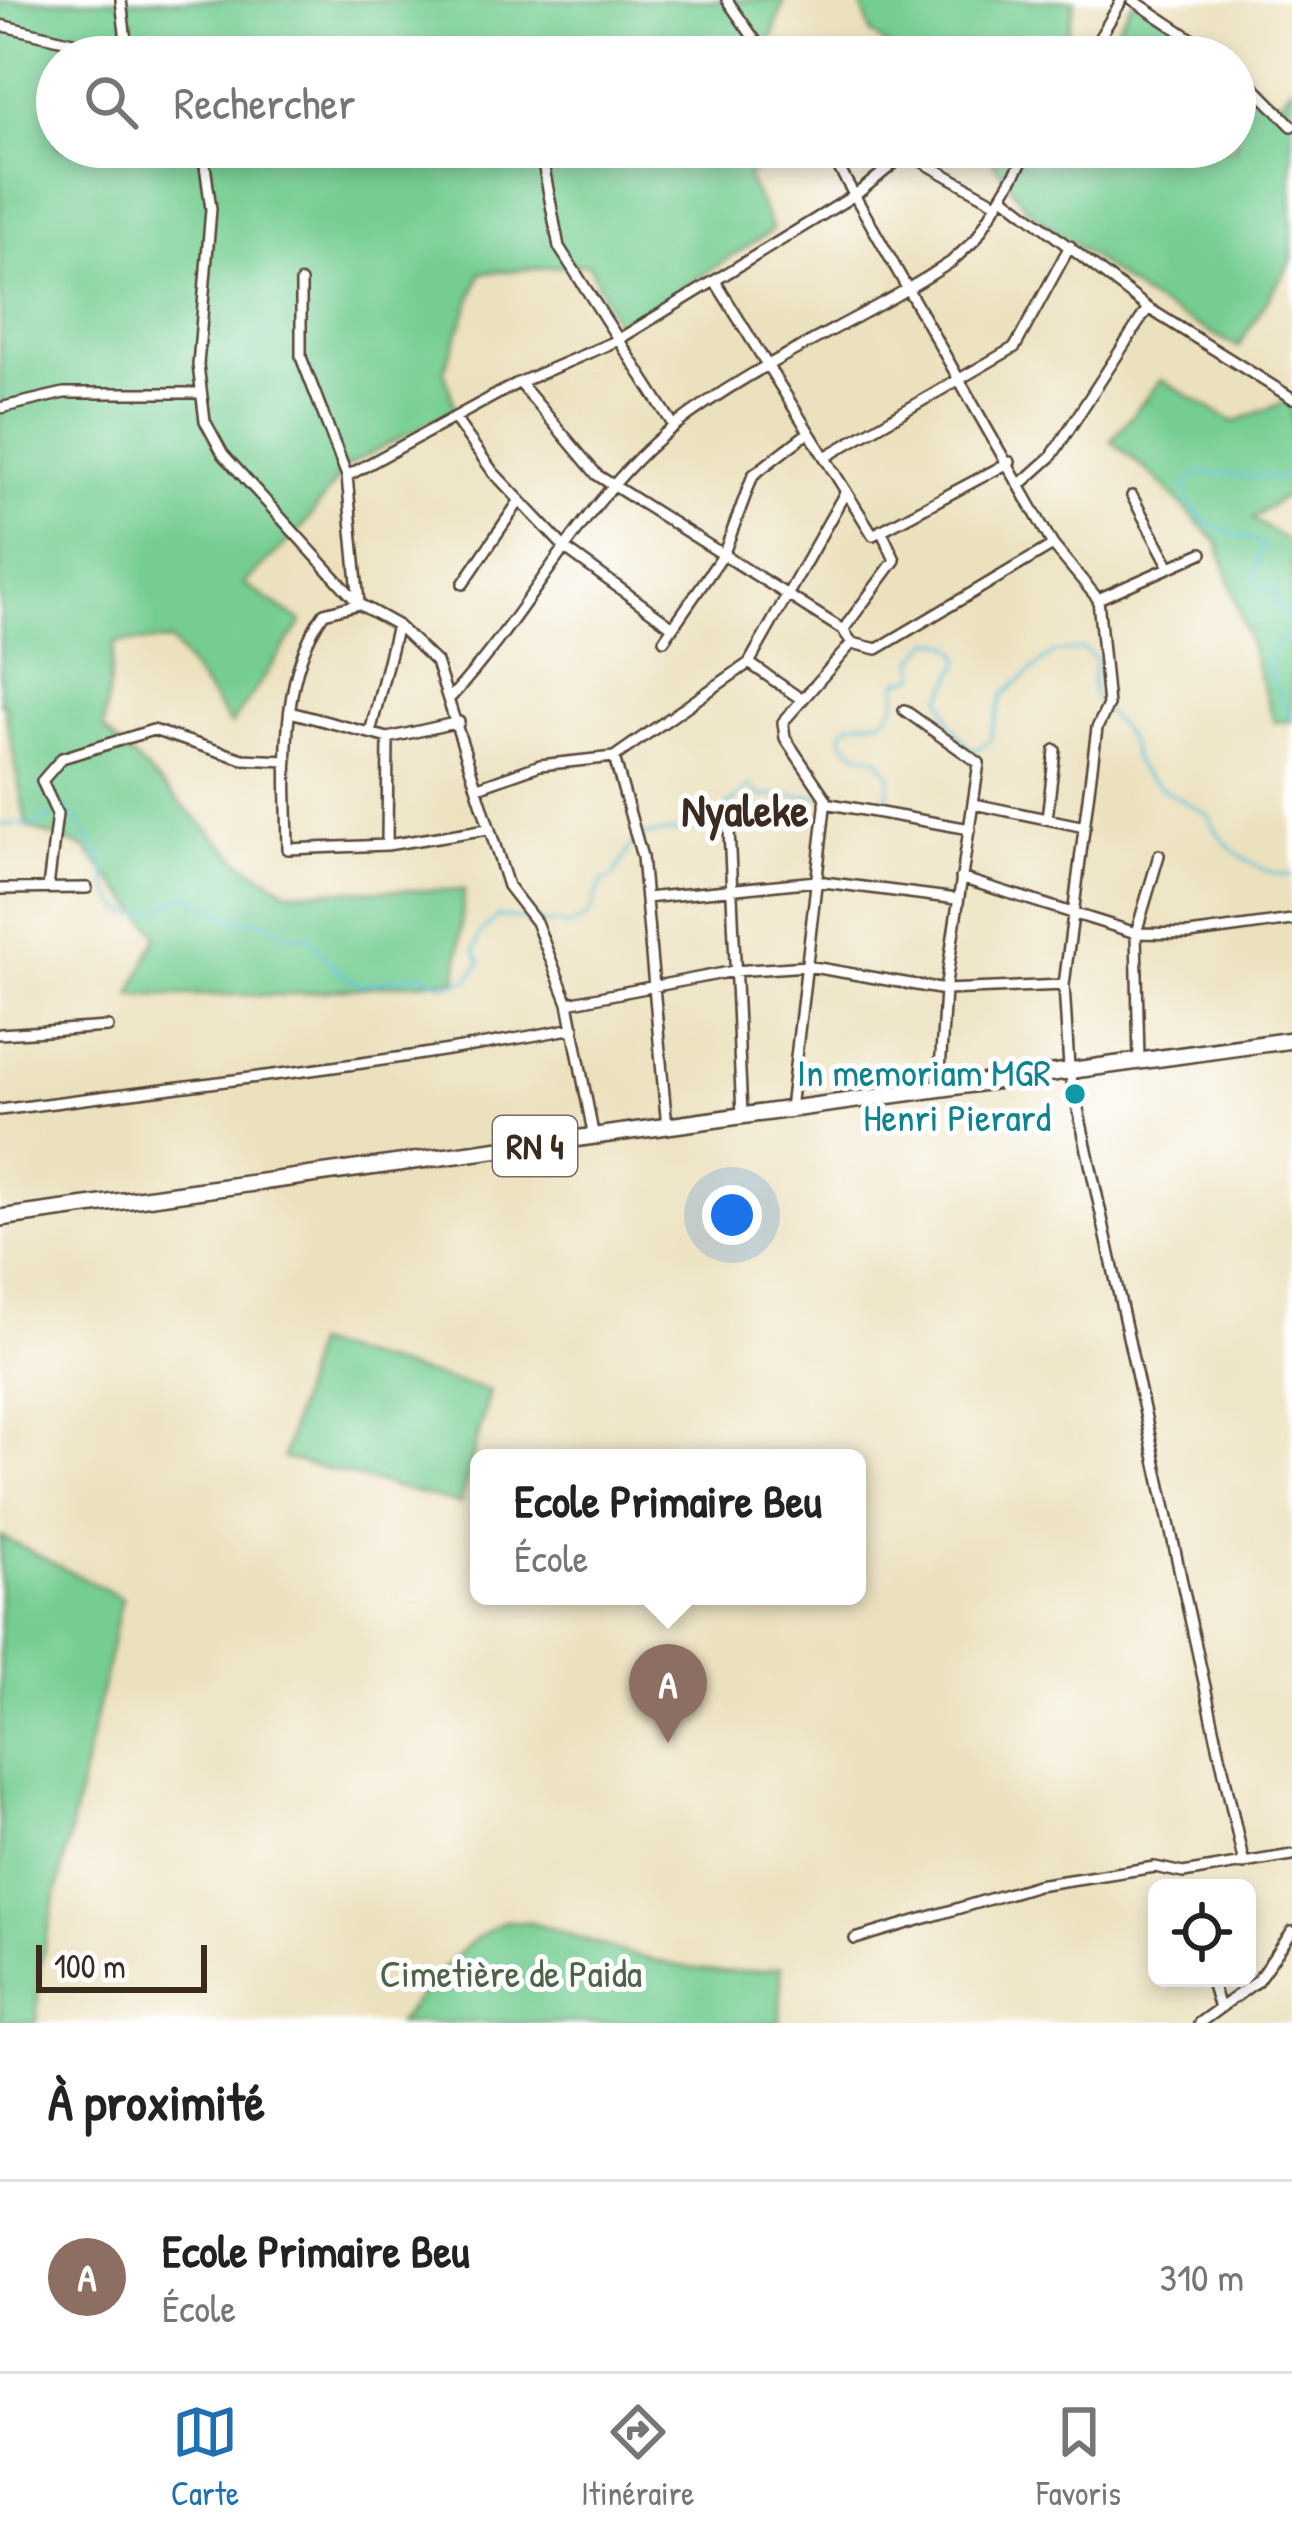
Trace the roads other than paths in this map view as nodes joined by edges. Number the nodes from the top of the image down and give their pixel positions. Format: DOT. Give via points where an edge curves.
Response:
graph roads {
  1 [pos="121,0"];
  2 [pos="727,0"];
  3 [pos="1122,0"];
  4 [pos="1133,0"];
  5 [pos="0,25"];
  6 [pos="45,36"];
  7 [pos="126,36"];
  8 [pos="754,36"];
  9 [pos="1101,36"];
  10 [pos="1187,36"];
  11 [pos="1256,89"];
  12 [pos="1292,126"];
  13 [pos="205,168"];
  14 [pos="544,168"];
  15 [pos="841,168"];
  16 [pos="890,168"];
  17 [pos="943,168"];
  18 [pos="1019,168"];
  19 [pos="858,193"];
  20 [pos="1001,200"];
  21 [pos="1070,246"];
  22 [pos="715,281"];
  23 [pos="301,282"];
  24 [pos="910,289"];
  25 [pos="1148,308"];
  26 [pos="616,341"];
  27 [pos="769,368"];
  28 [pos="961,381"];
  29 [pos="520,383"];
  30 [pos="199,393"];
  31 [pos="1292,398"];
  32 [pos="0,408"];
  33 [pos="455,419"];
  34 [pos="674,426"];
  35 [pos="809,432"];
  36 [pos="825,457"];
  37 [pos="1010,461"];
  38 [pos="347,476"];
  39 [pos="1022,483"];
  40 [pos="615,484"];
  41 [pos="846,491"];
  42 [pos="1132,496"];
  43 [pos="520,500"];
  44 [pos="881,530"];
  45 [pos="1053,544"];
  46 [pos="567,550"];
  47 [pos="1202,553"];
  48 [pos="724,554"];
  49 [pos="1170,567"];
  50 [pos="464,584"];
  51 [pos="784,592"];
  52 [pos="1099,599"];
  53 [pos="359,604"];
  54 [pos="397,625"];
  55 [pos="673,627"];
  56 [pos="843,630"];
  57 [pos="664,640"];
  58 [pos="852,643"];
  59 [pos="749,663"];
  60 [pos="451,697"];
  61 [pos="801,699"];
  62 [pos="904,710"];
  63 [pos="290,712"];
  64 [pos="459,722"];
  65 [pos="370,733"];
  66 [pos="388,738"];
  67 [pos="1055,750"];
  68 [pos="614,758"];
  69 [pos="286,761"];
  70 [pos="478,787"];
  71 [pos="825,798"];
  72 [pos="974,804"];
  73 [pos="1047,819"];
  74 [pos="1085,826"];
  75 [pos="488,829"];
  76 [pos="729,829"];
  77 [pos="970,829"];
  78 [pos="387,844"];
  79 [pos="1159,855"];
  80 [pos="961,878"];
  81 [pos="816,881"];
  82 [pos="731,887"];
  83 [pos="48,888"];
  84 [pos="87,888"];
  85 [pos="0,889"];
  86 [pos="646,898"];
  87 [pos="957,899"];
  88 [pos="1072,912"];
  89 [pos="1292,920"];
  90 [pos="1136,933"];
  91 [pos="807,965"];
  92 [pos="734,970"];
  93 [pos="655,984"];
  94 [pos="1064,985"];
  95 [pos="945,990"];
  96 [pos="568,1003"];
  97 [pos="108,1027"];
  98 [pos="574,1028"];
  99 [pos="0,1034"];
  100 [pos="1292,1040"];
  101 [pos="1139,1060"];
  102 [pos="1069,1068"];
  103 [pos="939,1088"];
  104 [pos="790,1109"];
  105 [pos="0,1110"];
  106 [pos="742,1115"];
  107 [pos="667,1126"];
  108 [pos="594,1138"];
  109 [pos="0,1218"];
  110 [pos="1292,1856"];
  111 [pos="1244,1864"];
  112 [pos="1183,1873"];
  113 [pos="1184,1879"];
  114 [pos="1292,1932"];
  115 [pos="855,1939"];
  116 [pos="1213,1987"];
  117 [pos="1218,2005"];
  118 [pos="1199,2023"];
  1 -- 7 [label="street"];
  2 -- 8 [label="street"];
  3 -- 9 [label="street"];
  4 -- 10 [label="street"];
  5 -- 6 [label="street"];
  11 -- 12 [label="street"];
  13 -- 30 [label="street" via="211,209"];
  14 -- 26 [label="street" via="559,247"];
  15 -- 19 [label="street"];
  16 -- 19 [label="street"];
  17 -- 20 [label="street"];
  18 -- 20 [label="street"];
  19 -- 22 [label="street"];
  19 -- 24 [label="street"];
  20 -- 21 [label="street"];
  20 -- 24 [label="street" via="976,239"];
  21 -- 25 [label="street"];
  21 -- 28 [label="street" via="1015,346"];
  22 -- 26 [label="street"];
  22 -- 27 [label="street"];
  23 -- 38 [label="street" via="302,357"];
  24 -- 27 [label="street"];
  24 -- 28 [label="street"];
  25 -- 31 [label="street"];
  25 -- 39 [label="street" via="1051,457"];
  26 -- 29 [label="street"];
  26 -- 34 [label="street"];
  27 -- 34 [label="street"];
  27 -- 35 [label="street"];
  28 -- 36 [label="street"];
  28 -- 37 [label="street"];
  29 -- 33 [label="street"];
  29 -- 40 [label="street" via="597,475"];
  30 -- 32 [label="street" via="64,393"];
  30 -- 53 [label="street" via="223,454"];
  33 -- 38 [label="street"];
  33 -- 43 [label="street"];
  34 -- 40 [label="street"];
  35 -- 36 [label="street"];
  35 -- 48 [label="street" via="754,475"];
  36 -- 41 [label="street"];
  37 -- 39 [label="street"];
  37 -- 44 [label="street"];
  38 -- 53 [label="street"];
  39 -- 45 [label="street"];
  40 -- 46 [label="street"];
  40 -- 48 [label="street"];
  41 -- 44 [label="street" via="873,535"];
  41 -- 51 [label="street"];
  42 -- 49 [label="street"];
  43 -- 46 [label="street"];
  43 -- 50 [label="street"];
  44 -- 56 [label="street" via="895,560"];
  45 -- 52 [label="street"];
  45 -- 58 [label="street" via="877,649"];
  46 -- 55 [label="street"];
  46 -- 60 [label="street"];
  47 -- 49 [label="street"];
  48 -- 51 [label="street"];
  48 -- 55 [label="street"];
  49 -- 52 [label="street"];
  51 -- 56 [label="street"];
  51 -- 59 [label="street"];
  52 -- 74 [label="street" via="1108,705"];
  53 -- 54 [label="street"];
  53 -- 63 [label="street" via="324,613 306,639"];
  54 -- 60 [label="street" via="436,662"];
  54 -- 65 [label="street"];
  55 -- 57 [label="street"];
  56 -- 58 [label="street"];
  58 -- 61 [label="street"];
  59 -- 61 [label="street"];
  59 -- 68 [label="street"];
  60 -- 64 [label="street"];
  61 -- 71 [label="street" via="783,722 784,738"];
  62 -- 72 [label="street" via="979,763"];
  63 -- 65 [label="street"];
  63 -- 69 [label="street"];
  64 -- 66 [label="street"];
  64 -- 70 [label="street"];
  65 -- 66 [label="street"];
  66 -- 78 [label="street"];
  67 -- 73 [label="street"];
  68 -- 70 [label="street" via="540,765"];
  68 -- 86 [label="street" via="643,857"];
  69 -- 78 [label="street" via="288,849"];
  69 -- 83 [label="street" via="243,759 153,730 62,758 42,782 56,811"];
  70 -- 75 [label="street"];
  71 -- 77 [label="street"];
  71 -- 81 [label="street"];
  72 -- 73 [label="street"];
  72 -- 77 [label="street"];
  73 -- 74 [label="street"];
  74 -- 88 [label="street"];
  75 -- 78 [label="street"];
  75 -- 96 [label="street"];
  76 -- 82 [label="street"];
  77 -- 80 [label="street"];
  79 -- 90 [label="street"];
  80 -- 87 [label="street"];
  80 -- 88 [label="street"];
  81 -- 82 [label="street"];
  81 -- 87 [label="street"];
  81 -- 91 [label="street"];
  82 -- 86 [label="street"];
  82 -- 92 [label="street"];
  83 -- 84 [label="street"];
  83 -- 85 [label="street"];
  86 -- 93 [label="street"];
  87 -- 95 [label="street"];
  88 -- 90 [label="street"];
  88 -- 94 [label="street"];
  89 -- 90 [label="street"];
  90 -- 101 [label="street"];
  91 -- 92 [label="street"];
  91 -- 95 [label="street"];
  91 -- 104 [label="street"];
  92 -- 93 [label="street"];
  92 -- 106 [label="street"];
  93 -- 96 [label="street"];
  93 -- 107 [label="street"];
  94 -- 95 [label="street"];
  94 -- 102 [label="street"];
  95 -- 103 [label="street"];
  96 -- 98 [label="street"];
  97 -- 99 [label="street"];
  98 -- 105 [label="street" via="418,1058"];
  98 -- 108 [label="street"];
  100 -- 101 [label="highway, RN 4"];
  101 -- 102 [label="highway, RN 4"];
  102 -- 103 [label="highway, RN 4"];
  102 -- 111 [label="street"];
  103 -- 104 [label="highway, RN 4"];
  104 -- 106 [label="highway, RN 4"];
  106 -- 107 [label="highway, RN 4"];
  107 -- 108 [label="highway, RN 4"];
  108 -- 109 [label="highway, RN 4"];
  110 -- 111 [label="street"];
  111 -- 112 [label="street"];
  112 -- 113 [label="street"];
  112 -- 115 [label="street" via="1155,1867 1037,1885"];
  114 -- 117 [label="street" via="1257,1981"];
  116 -- 117 [label="street"];
  117 -- 118 [label="street"];
}
